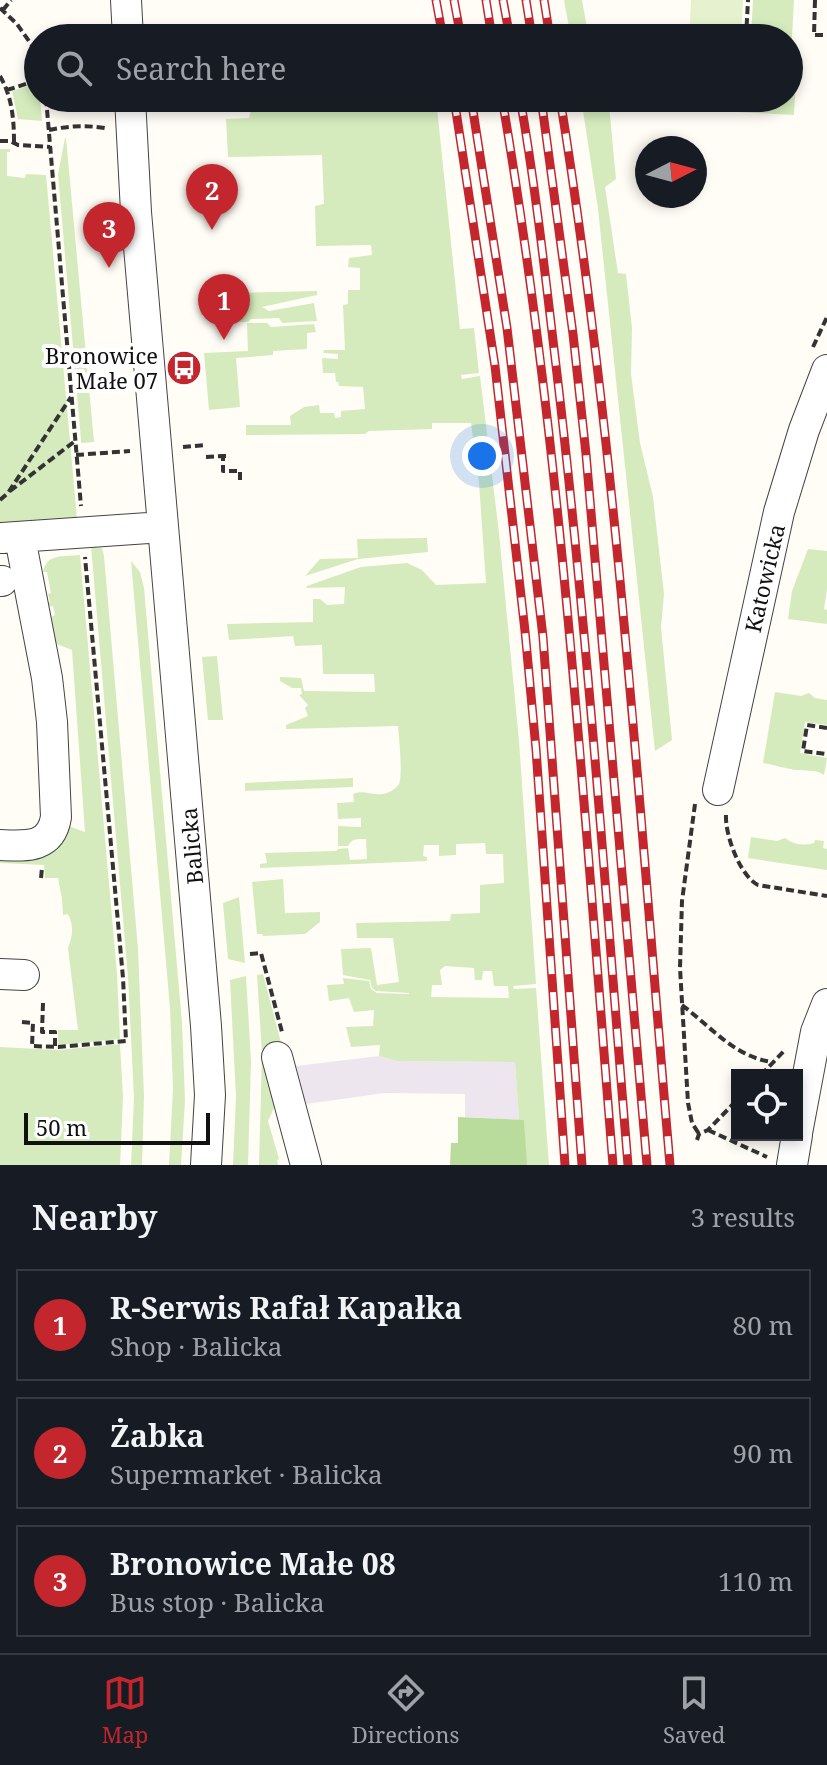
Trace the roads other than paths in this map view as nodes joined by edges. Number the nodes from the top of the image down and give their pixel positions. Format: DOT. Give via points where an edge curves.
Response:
graph roads {
  1 [pos="126,0"];
  2 [pos="127,24"];
  3 [pos="131,112"];
  4 [pos="827,370"];
  5 [pos="163,527"];
  6 [pos="10,538"];
  7 [pos="713,803"];
  8 [pos="0,845"];
  9 [pos="827,1004"];
  10 [pos="277,1057"];
  11 [pos="803,1102"];
  12 [pos="794,1141"];
  13 [pos="784,1163"];
  14 [pos="206,1165"];
  15 [pos="306,1165"];
  1 -- 2 [label="street"];
  3 -- 5 [label="street, Balicka"];
  4 -- 7 [label="street, Katowicka" via="779,512"];
  5 -- 6 [label="street"];
  5 -- 14 [label="street, Balicka" via="206,1026"];
  6 -- 8 [label="street" via="43,647 56,817 51,832 37,844"];
  9 -- 11 [label="street" via="816,1032"];
  10 -- 15 [label="street"];
  12 -- 13 [label="street"];
}
